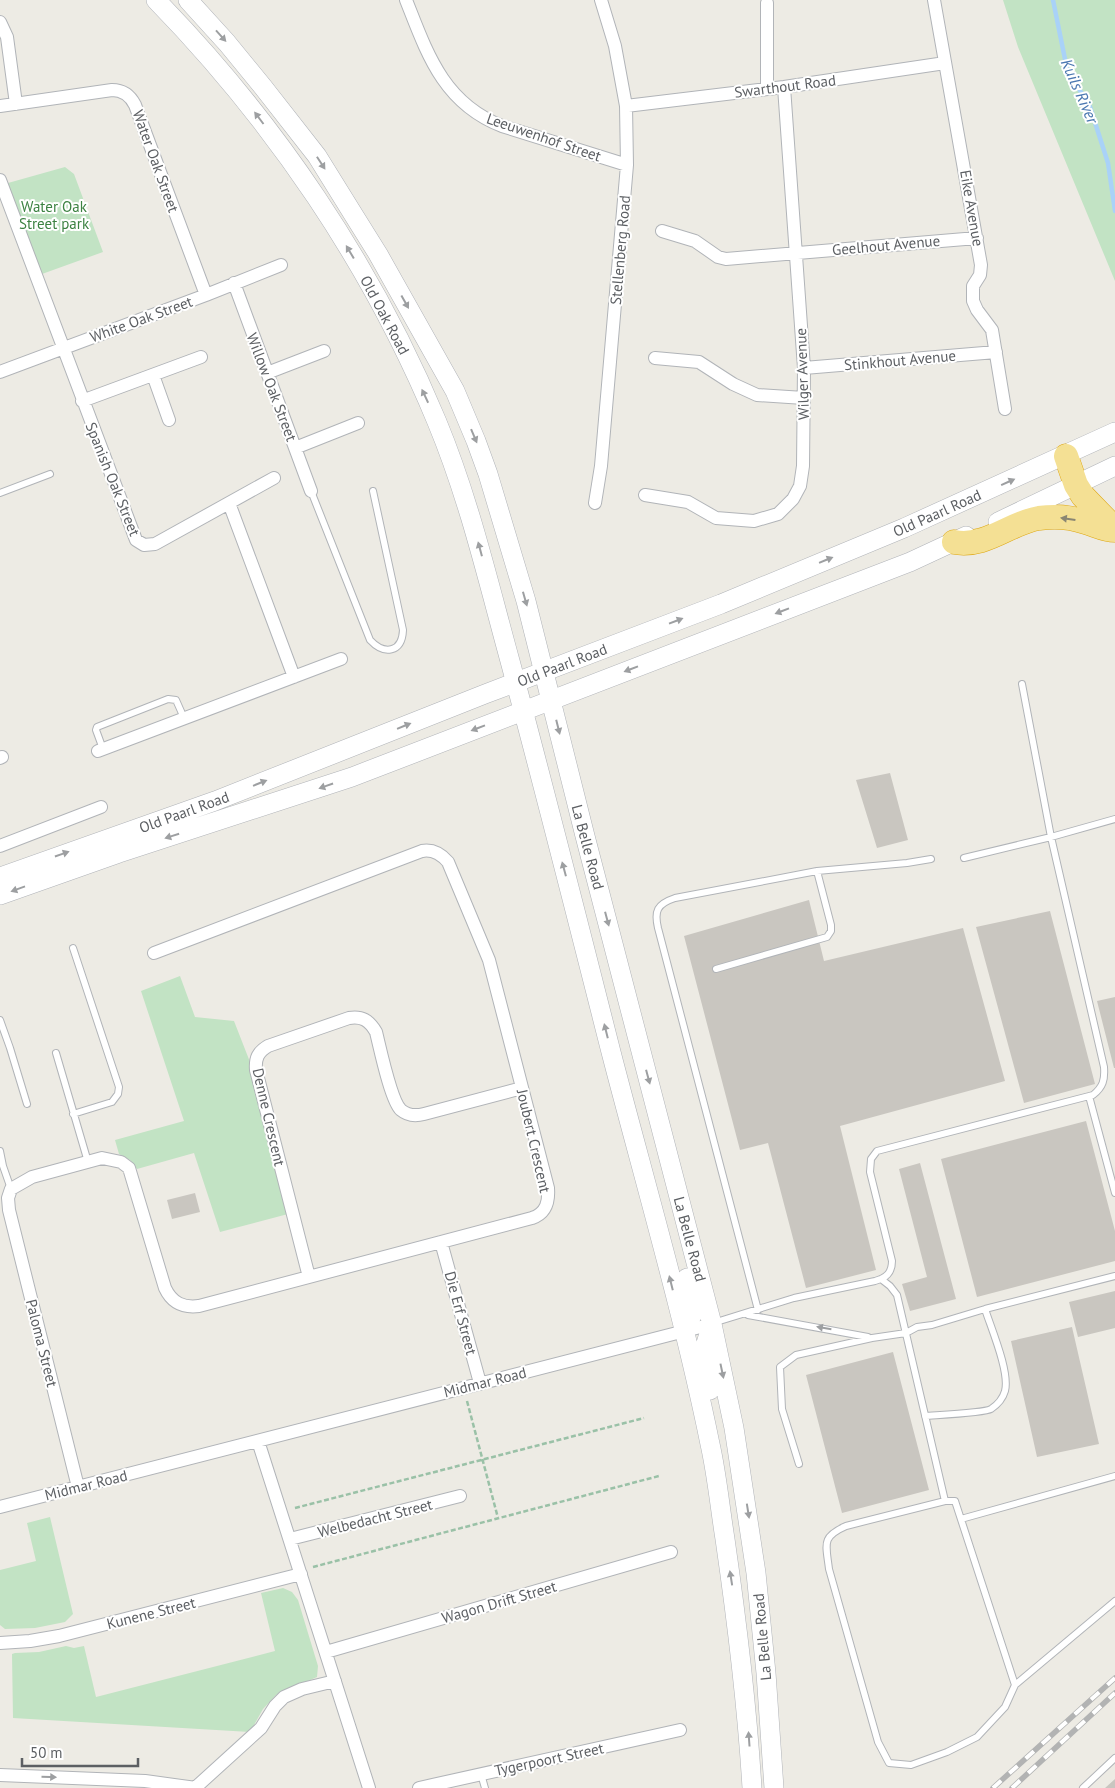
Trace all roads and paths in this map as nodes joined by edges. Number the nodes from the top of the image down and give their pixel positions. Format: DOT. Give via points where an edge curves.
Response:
graph roads {
  1 [pos="156,0"];
  2 [pos="188,0"];
  3 [pos="406,0"];
  4 [pos="934,0"];
  5 [pos="605,1"];
  6 [pos="767,3"];
  7 [pos="0,22"];
  8 [pos="945,64"];
  9 [pos="784,87"];
  10 [pos="767,89"];
  11 [pos="16,104"];
  12 [pos="0,106"];
  13 [pos="626,106"];
  14 [pos="627,165"];
  15 [pos="0,180"];
  16 [pos="662,231"];
  17 [pos="977,238"];
  18 [pos="795,253"];
  19 [pos="281,265"];
  20 [pos="234,283"];
  21 [pos="206,295"];
  22 [pos="63,348"];
  23 [pos="324,351"];
  24 [pos="996,352"];
  25 [pos="201,357"];
  26 [pos="655,358"];
  27 [pos="804,368"];
  28 [pos="0,372"];
  29 [pos="266,373"];
  30 [pos="153,375"];
  31 [pos="804,398"];
  32 [pos="82,401"];
  33 [pos="1004,409"];
  34 [pos="169,420"];
  35 [pos="358,423"];
  36 [pos="1115,432"];
  37 [pos="295,448"];
  38 [pos="1066,456"];
  39 [pos="1115,466"];
  40 [pos="50,474"];
  41 [pos="274,478"];
  42 [pos="1076,485"];
  43 [pos="311,491"];
  44 [pos="372,491"];
  45 [pos="0,493"];
  46 [pos="645,495"];
  47 [pos="229,503"];
  48 [pos="595,503"];
  49 [pos="1115,529"];
  50 [pos="954,542"];
  51 [pos="341,659"];
  52 [pos="544,671"];
  53 [pos="294,676"];
  54 [pos="516,682"];
  55 [pos="1022,684"];
  56 [pos="551,700"];
  57 [pos="524,710"];
  58 [pos="184,718"];
  59 [pos="101,750"];
  60 [pos="102,807"];
  61 [pos="1115,819"];
  62 [pos="1051,837"];
  63 [pos="0,846"];
  64 [pos="931,858"];
  65 [pos="964,858"];
  66 [pos="817,871"];
  67 [pos="0,877"];
  68 [pos="0,895"];
  69 [pos="73,948"];
  70 [pos="154,953"];
  71 [pos="716,969"];
  72 [pos="0,1020"];
  73 [pos="56,1053"];
  74 [pos="522,1088"];
  75 [pos="1089,1096"];
  76 [pos="27,1104"];
  77 [pos="73,1114"];
  78 [pos="0,1150"];
  79 [pos="88,1162"];
  80 [pos="10,1193"];
  81 [pos="1115,1193"];
  82 [pos="680,1200"];
  83 [pos="442,1242"];
  84 [pos="1115,1276"];
  85 [pos="309,1277"];
  86 [pos="881,1279"];
  87 [pos="985,1308"];
  88 [pos="758,1310"];
  89 [pos="746,1314"];
  90 [pos="712,1324"];
  91 [pos="683,1330"];
  92 [pos="906,1333"];
  93 [pos="872,1338"];
  94 [pos="480,1383"];
  95 [pos="464,1387"];
  96 [pos="925,1416"];
  97 [pos="644,1418"];
  98 [pos="258,1440"];
  99 [pos="711,1448"];
  100 [pos="482,1460"];
  101 [pos="799,1464"];
  102 [pos="659,1476"];
  103 [pos="1115,1476"];
  104 [pos="78,1487"];
  105 [pos="460,1496"];
  106 [pos="945,1501"];
  107 [pos="0,1507"];
  108 [pos="281,1512"];
  109 [pos="498,1518"];
  110 [pos="961,1518"];
  111 [pos="290,1539"];
  112 [pos="671,1552"];
  113 [pos="300,1572"];
  114 [pos="1115,1601"];
  115 [pos="0,1642"];
  116 [pos="326,1652"];
  117 [pos="335,1681"];
  118 [pos="1015,1685"];
  119 [pos="680,1730"];
  120 [pos="1115,1758"];
  121 [pos="482,1774"];
  122 [pos="0,1775"];
  123 [pos="195,1788"];
  124 [pos="369,1788"];
  125 [pos="419,1788"];
  126 [pos="484,1788"];
  127 [pos="752,1788"];
  128 [pos="774,1788"];
  129 [pos="1083,1788"];
  54 -- 1 [label="main road, Old Oak Road, one-way" via="455,469 428,400 381,305 334,225 274,138 241,95"];
  2 -- 52 [label="main road, Old Oak Road, one-way" via="227,43 317,156 378,254 444,371 488,474"];
  3 -- 14 [label="street, Leeuwenhof Street" via="438,73 476,112 502,126"];
  4 -- 8 [label="street, Eike Avenue"];
  5 -- 13 [label="street, Stellenberg Road"];
  6 -- 10 [label="street"];
  7 -- 11 [label="street" via="7,36"];
  8 -- 9 [label="street, Swarthout Road"];
  8 -- 17 [label="street, Eike Avenue"];
  9 -- 10 [label="street, Swarthout Road"];
  9 -- 18 [label="street, Wilger Avenue"];
  10 -- 13 [label="street, Swarthout Road"];
  11 -- 12 [label="street, Water Oak Street"];
  11 -- 21 [label="street, Water Oak Street" via="112,90 124,92 132,99"];
  13 -- 14 [label="street, Stellenberg Road"];
  14 -- 48 [label="street, Stellenberg Road"];
  15 -- 22 [label="street"];
  16 -- 18 [label="street, Geelhout Avenue" via="699,243 721,258"];
  17 -- 18 [label="street, Geelhout Avenue"];
  17 -- 24 [label="street, Eike Avenue" via="982,268 973,286 973,301 992,330"];
  18 -- 27 [label="street, Wilger Avenue"];
  19 -- 20 [label="street, White Oak Street"];
  20 -- 21 [label="street, White Oak Street"];
  20 -- 29 [label="street, Willow Oak Street"];
  21 -- 22 [label="street, White Oak Street"];
  22 -- 28 [label="street, White Oak Street"];
  22 -- 32 [label="street, Spanish Oak Street"];
  23 -- 29 [label="street"];
  24 -- 27 [label="street, Stinkhout Avenue"];
  24 -- 33 [label="street, Eike Avenue"];
  25 -- 30 [label="street"];
  26 -- 31 [label="street" via="699,362 733,384 758,395"];
  27 -- 31 [label="street, Wilger Avenue"];
  29 -- 37 [label="street, Willow Oak Street"];
  30 -- 32 [label="street"];
  30 -- 34 [label="street"];
  31 -- 46 [label="street, Wilger Avenue" via="800,486 793,499 778,514 754,521 726,519 710,516 685,501"];
  32 -- 47 [label="street, Spanish Oak Street" via="133,537 139,543 154,544"];
  35 -- 37 [label="street"];
  36 -- 38 [label="main road, Old Paarl Road"];
  37 -- 43 [label="street, Willow Oak Street"];
  38 -- 42 [label="highway"];
  52 -- 38 [label="main road, Old Paarl Road, one-way" via="730,600"];
  39 -- 42 [label="main road, Old Paarl Road"];
  40 -- 45 [label="lane"];
  41 -- 47 [label="street, Spanish Oak Street"];
  42 -- 49 [label="highway"];
  42 -- 50 [label="main road, Old Paarl Road"];
  43 -- 44 [label="lane" via="370,640 383,650 391,650 400,644 403,630"];
  47 -- 53 [label="street"];
  49 -- 50 [label="highway, one-way" via="1050,517 1027,521 981,541"];
  50 -- 56 [label="main road, Old Paarl Road, one-way" via="910,562"];
  51 -- 53 [label="street"];
  52 -- 54 [label="main road, Old Paarl Road"];
  52 -- 56 [label="main road, Old Oak Road"];
  53 -- 58 [label="street"];
  54 -- 57 [label="main road, Old Oak Road"];
  67 -- 54 [label="main road, Old Paarl Road, one-way" via="215,801"];
  55 -- 62 [label="lane"];
  56 -- 57 [label="main road, Old Paarl Road"];
  56 -- 82 [label="main road, La Belle Road, one-way"];
  57 -- 68 [label="main road, Old Paarl Road, one-way" via="352,777"];
  91 -- 57 [label="main road, La Belle Road, one-way"];
  58 -- 59 [label="street"];
  58 -- 59 [label="lane" via="176,700 142,709 97,727"];
  60 -- 63 [label="street"];
  61 -- 62 [label="lane"];
  62 -- 65 [label="lane"];
  62 -- 75 [label="lane" via="1104,1073 1100,1090"];
  64 -- 66 [label="lane"];
  66 -- 71 [label="lane" via="831,925 827,937"];
  66 -- 88 [label="lane" via="675,898 663,904 656,917"];
  69 -- 77 [label="lane" via="119,1087 112,1102"];
  70 -- 74 [label="street, Joubert Crescent" via="422,851 438,853 448,862 489,960"];
  72 -- 76 [label="lane"];
  73 -- 77 [label="lane"];
  74 -- 83 [label="street, Joubert Crescent" via="548,1188 546,1208 532,1218"];
  74 -- 85 [label="street, Denne Crescent" via="424,1114 409,1114 395,1103 376,1032 366,1019 357,1017 261,1051 256,1070"];
  75 -- 81 [label="lane"];
  75 -- 86 [label="lane" via="874,1154 870,1172 892,1261 889,1274"];
  77 -- 79 [label="lane"];
  78 -- 80 [label="lane"];
  79 -- 80 [label="street" via="32,1177"];
  79 -- 85 [label="street, Joubert Crescent" via="102,1158 121,1162 129,1168 165,1288 174,1301 187,1307 199,1306"];
  80 -- 104 [label="street, Paloma Street" via="10,1217"];
  82 -- 90 [label="main road, La Belle Road"];
  82 -- 91 [label="main road" via="681,1255 694,1307 692,1317"];
  83 -- 85 [label="street, Joubert Crescent"];
  83 -- 94 [label="street, Die Erf Street"];
  84 -- 87 [label="lane"];
  86 -- 88 [label="lane" via="794,1298"];
  86 -- 92 [label="lane" via="897,1295"];
  87 -- 92 [label="lane" via="916,1327"];
  87 -- 96 [label="lane" via="1005,1374 1006,1390 1001,1400 990,1410"];
  88 -- 89 [label="lane"];
  89 -- 90 [label="lane"];
  93 -- 89 [label="lane, one-way"];
  90 -- 91 [label="street, Midmar Road"];
  90 -- 99 [label="main road" via="704,1350 715,1416"];
  90 -- 128 [label="main road, La Belle Road, one-way" via="752,1536"];
  91 -- 94 [label="street, Midmar Road"];
  91 -- 99 [label="main road, La Belle Road"];
  92 -- 93 [label="lane"];
  92 -- 96 [label="lane"];
  93 -- 101 [label="lane" via="796,1355 780,1367 782,1409"];
  94 -- 95 [label="street, Midmar Road"];
  95 -- 98 [label="street, Midmar Road"];
  95 -- 100 [label="path"];
  96 -- 106 [label="lane"];
  97 -- 100 [label="path"];
  98 -- 104 [label="street, Midmar Road"];
  98 -- 108 [label="street"];
  127 -- 99 [label="main road, La Belle Road, one-way" via="736,1611"];
  100 -- 108 [label="path"];
  100 -- 109 [label="path"];
  102 -- 109 [label="path"];
  103 -- 110 [label="lane"];
  104 -- 107 [label="street, Midmar Road"];
  105 -- 111 [label="street, Welbedacht Street"];
  106 -- 110 [label="lane" via="955,1501"];
  106 -- 118 [label="lane" via="846,1526 828,1536 829,1569 878,1742 889,1763 911,1765 947,1752 977,1737 1004,1708"];
  108 -- 111 [label="street"];
  109 -- 113 [label="path"];
  110 -- 118 [label="lane"];
  111 -- 113 [label="street"];
  112 -- 116 [label="street, Wagon Drift Street"];
  113 -- 115 [label="street, Kunene Street" via="59,1636"];
  113 -- 116 [label="street"];
  114 -- 118 [label="lane"];
  116 -- 117 [label="street"];
  117 -- 123 [label="street" via="302,1689 278,1701 260,1728"];
  117 -- 124 [label="street"];
  119 -- 121 [label="street, Tygerpoort Street"];
  120 -- 129 [label="lane"];
  121 -- 125 [label="street, Tygerpoort Street"];
  121 -- 126 [label="lane"];
  122 -- 123 [label="street, one-way" via="145,1781"];
}
